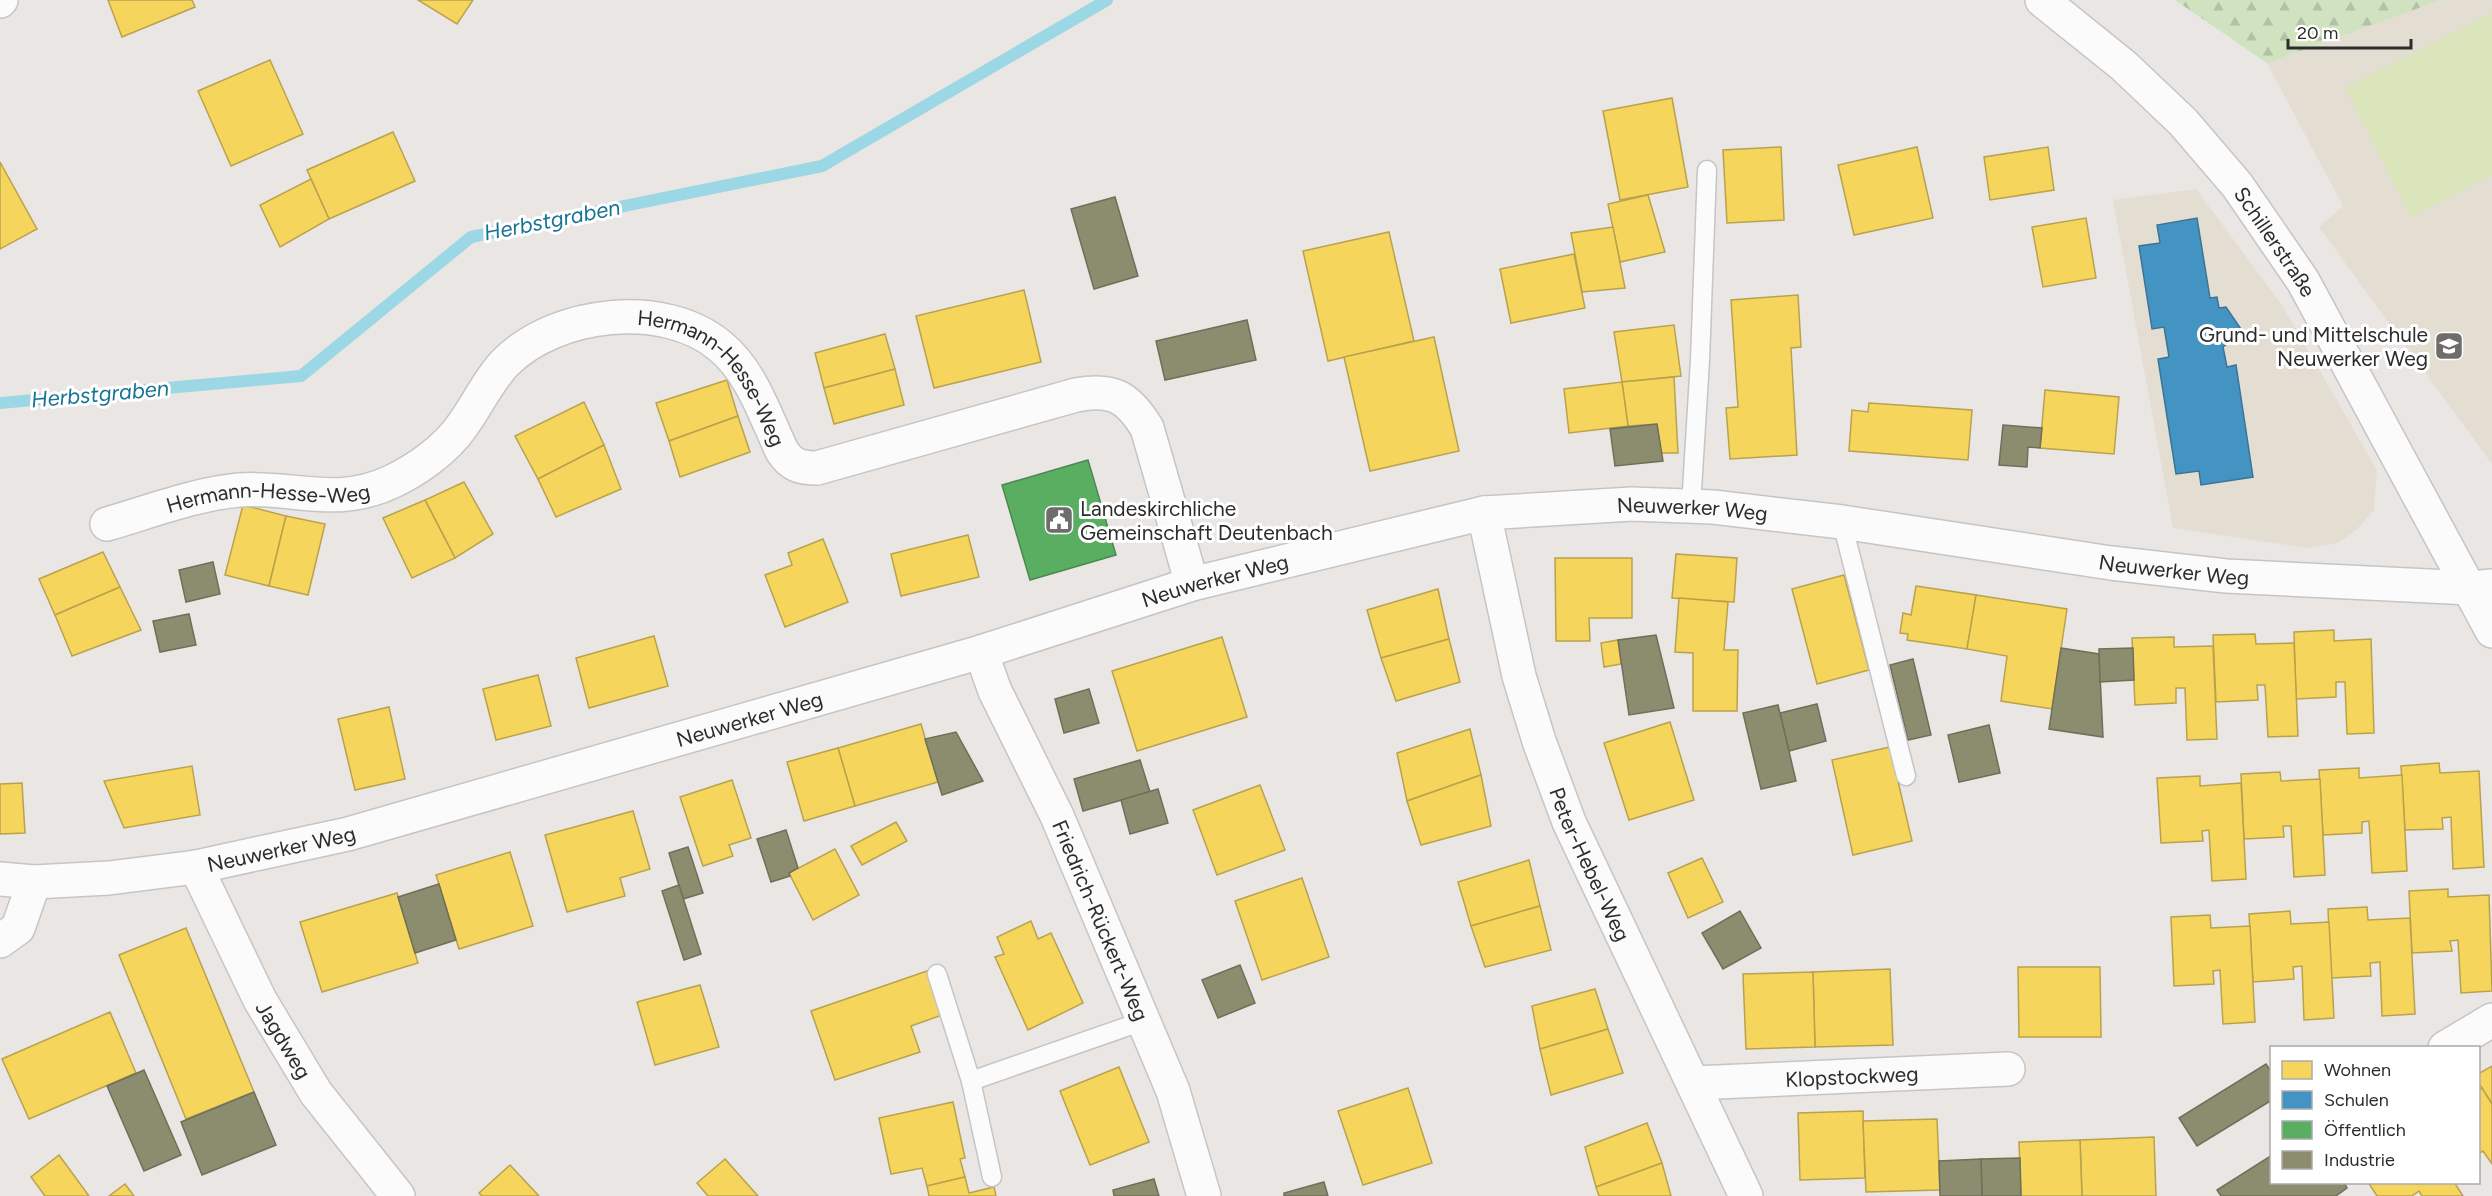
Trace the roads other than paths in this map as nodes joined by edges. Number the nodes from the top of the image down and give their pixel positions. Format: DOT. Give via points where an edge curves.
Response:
graph roads {
  1 [pos="2042,0"];
  2 [pos="1707,170"];
  3 [pos="1691,506"];
  4 [pos="1484,513"];
  5 [pos="1842,522"];
  6 [pos="107,524"];
  7 [pos="1192,584"];
  8 [pos="2481,587"];
  9 [pos="2492,631"];
  10 [pos="981,652"];
  11 [pos="1906,776"];
  12 [pos="196,867"];
  13 [pos="0,879"];
  14 [pos="34,882"];
  15 [pos="0,941"];
  16 [pos="937,974"];
  17 [pos="2492,1020"];
  18 [pos="1143,1021"];
  19 [pos="2447,1046"];
  20 [pos="2008,1069"];
  21 [pos="971,1081"];
  22 [pos="1694,1083"];
  23 [pos="992,1177"];
  24 [pos="394,1195"];
  25 [pos="1204,1196"];
  26 [pos="1746,1196"];
  1 -- 8 [label="street, Schillerstraße" via="2124,66 2182,122 2237,185 2303,281"];
  2 -- 3 [label="lane"];
  3 -- 4 [label="street, Neuwerker Weg" via="1632,504"];
  3 -- 5 [label="street, Neuwerker Weg"];
  4 -- 7 [label="street, Neuwerker Weg"];
  4 -- 22 [label="street, Peter-Hebel-Weg" via="1519,676 1539,741 1569,822"];
  5 -- 8 [label="street, Neuwerker Weg" via="2111,563 2226,576"];
  5 -- 11 [label="lane"];
  6 -- 7 [label="street, Hermann-Hesse-Weg" via="239,490 325,496 360,493 392,482 437,453 461,428 504,363 525,345 582,323 658,319 694,328 721,346 748,378 788,461 801,468 817,468 1076,394 1097,391 1125,400 1147,428"];
  7 -- 10 [label="street, Neuwerker Weg"];
  8 -- 9 [label="street, Schillerstraße"];
  10 -- 12 [label="street, Neuwerker Weg" via="348,834"];
  10 -- 18 [label="street, Friedrich-Rückert-Weg" via="995,692 1057,816"];
  12 -- 14 [label="street, Neuwerker Weg"];
  12 -- 24 [label="street, Jagdweg" via="260,1000 316,1093"];
  13 -- 14 [label="street, Neuwerker Weg"];
  14 -- 15 [label="street" via="18,928"];
  16 -- 21 [label="lane"];
  17 -- 19 [label="street"];
  18 -- 21 [label="lane"];
  18 -- 25 [label="street, Friedrich-Rückert-Weg" via="1173,1091"];
  20 -- 22 [label="street, Klopstockweg"];
  21 -- 23 [label="lane"];
  22 -- 26 [label="street, Peter-Hebel-Weg"];
}
